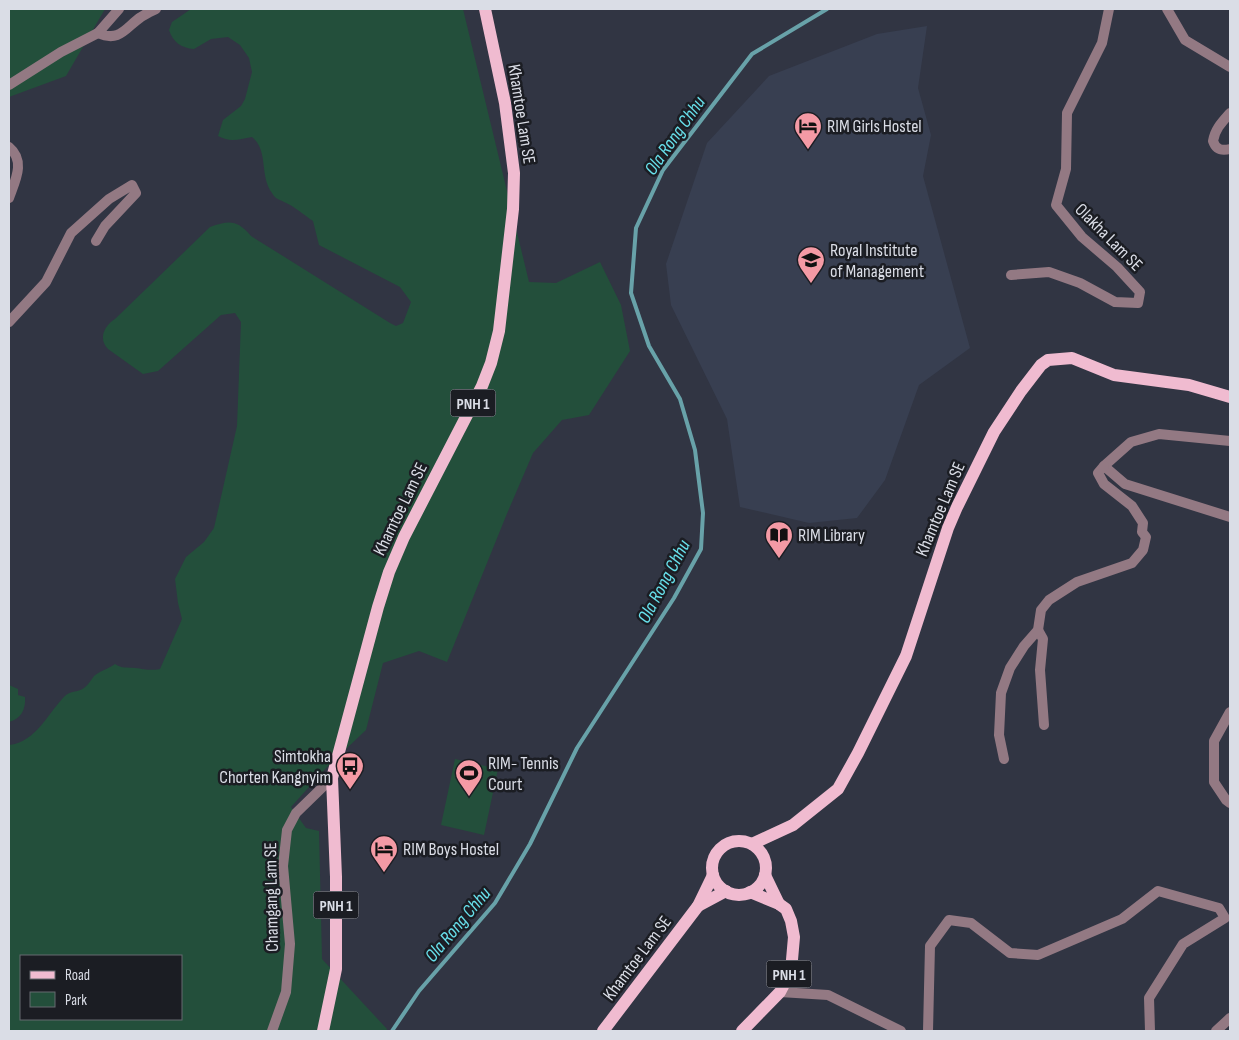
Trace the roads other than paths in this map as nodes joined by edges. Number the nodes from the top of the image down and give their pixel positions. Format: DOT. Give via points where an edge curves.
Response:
graph roads {
  1 [pos="120,9"];
  2 [pos="156,9"];
  3 [pos="485,9"];
  4 [pos="1109,9"];
  5 [pos="1167,9"];
  6 [pos="98,33"];
  7 [pos="1230,67"];
  8 [pos="9,85"];
  9 [pos="1230,114"];
  10 [pos="9,147"];
  11 [pos="1230,150"];
  12 [pos="9,198"];
  13 [pos="96,241"];
  14 [pos="1011,275"];
  15 [pos="9,322"];
  16 [pos="1230,397"];
  17 [pos="1230,441"];
  18 [pos="1104,466"];
  19 [pos="1230,517"];
  20 [pos="1038,630"];
  21 [pos="1230,712"];
  22 [pos="1044,725"];
  23 [pos="1004,759"];
  24 [pos="332,778"];
  25 [pos="1230,802"];
  26 [pos="780,832"];
  27 [pos="752,844"];
  28 [pos="764,857"];
  29 [pos="713,875"];
  30 [pos="765,875"];
  31 [pos="726,891"];
  32 [pos="750,892"];
  33 [pos="779,904"];
  34 [pos="698,906"];
  35 [pos="780,992"];
  36 [pos="1230,1018"];
  37 [pos="272,1031"];
  38 [pos="322,1031"];
  39 [pos="603,1031"];
  40 [pos="742,1031"];
  41 [pos="901,1031"];
  42 [pos="928,1031"];
  43 [pos="1150,1031"];
  44 [pos="1216,1031"];
  1 -- 6 [label="street"];
  2 -- 6 [label="street" via="140,17 121,35"];
  3 -- 24 [label="main road, Khamtoe Lam SE / PNH 1" via="505,103 514,172 499,331 492,363 482,386 389,572"];
  4 -- 14 [label="street, Olakha Lam SE" via="1102,43 1067,113 1066,169 1056,205 1082,237 1140,292 1138,303 1115,302 1080,283 1049,272"];
  5 -- 7 [label="street" via="1184,40"];
  6 -- 8 [label="street" via="60,52"];
  9 -- 11 [label="street" via="1215,131 1214,141 1219,149"];
  10 -- 12 [label="street" via="15,152 20,169"];
  13 -- 15 [label="street" via="105,226 136,193 132,185 71,233 46,282"];
  16 -- 26 [label="main road, Khamtoe Lam SE" via="1189,385 1114,375 1072,358 1048,360 1041,365 994,432 957,507 906,656 849,770 836,791 793,826"];
  17 -- 18 [label="street" via="1158,434 1131,442"];
  18 -- 19 [label="street" via="1125,484"];
  18 -- 20 [label="street" via="1098,473 1104,484 1132,506 1143,523 1142,532 1146,537 1143,550 1132,563 1077,582 1049,600 1042,610"];
  20 -- 22 [label="street" via="1043,639 1040,670"];
  20 -- 23 [label="street" via="1010,668 1001,693 999,735"];
  21 -- 25 [label="street" via="1214,741 1214,782"];
  24 -- 37 [label="street, Chamgang Lam SE" via="296,813 287,830 283,866 290,944 286,992"];
  24 -- 38 [label="main road, Khamtoe Lam SE / PNH 1" via="336,969"];
  26 -- 27 [label="main road, Khamtoe Lam SE"];
  26 -- 28 [label="main road, Khamtoe Lam SE"];
  27 -- 28 [label="main road"];
  27 -- 29 [label="main road" via="732,842 720,849 713,861"];
  28 -- 30 [label="main road"];
  29 -- 31 [label="main road"];
  29 -- 34 [label="main road, Khamtoe Lam SE"];
  30 -- 32 [label="main road" via="760,885"];
  30 -- 33 [label="main road, PNH 1"];
  31 -- 32 [label="main road"];
  31 -- 34 [label="main road, Khamtoe Lam SE"];
  32 -- 33 [label="main road"];
  33 -- 35 [label="main road, PNH 1" via="786,909 794,937 791,971"];
  34 -- 39 [label="main road, Khamtoe Lam SE"];
  35 -- 40 [label="main road, PNH 1"];
  35 -- 41 [label="street" via="828,995"];
  36 -- 44 [label="street"];
  42 -- 43 [label="street" via="930,946 949,920 971,923 1010,953 1038,955 1122,919 1158,891 1220,908 1225,918 1183,944 1149,998"];
}
